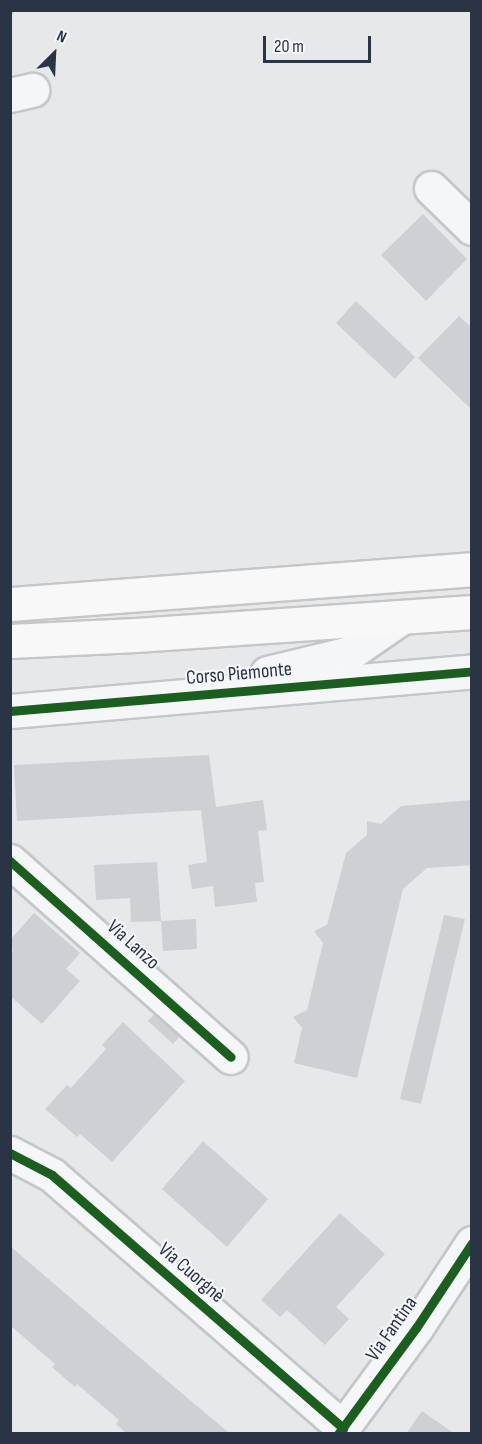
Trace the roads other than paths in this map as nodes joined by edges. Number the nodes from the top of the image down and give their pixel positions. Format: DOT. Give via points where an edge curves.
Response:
graph roads {
  1 [pos="431,188"];
  2 [pos="471,228"];
  3 [pos="471,569"];
  4 [pos="10,604"];
  5 [pos="471,612"];
  6 [pos="402,617"];
  7 [pos="10,641"];
  8 [pos="471,671"];
  9 [pos="160,699"];
  10 [pos="10,711"];
  11 [pos="10,861"];
  12 [pos="231,1057"];
  13 [pos="10,1153"];
  14 [pos="471,1243"];
  15 [pos="340,1431"];
  1 -- 2 [label="street"];
  3 -- 4 [label="main road"];
  5 -- 6 [label="main road"];
  6 -- 7 [label="main road"];
  6 -- 9 [label="street" via="350,653"];
  8 -- 9 [label="street, Corso Piemonte"];
  9 -- 10 [label="street, Corso Piemonte"];
  11 -- 12 [label="street, Via Lanzo"];
  13 -- 15 [label="street, Via Cuorgnè" via="52,1175"];
  14 -- 15 [label="street, Via Fantina" via="416,1328"];
}
